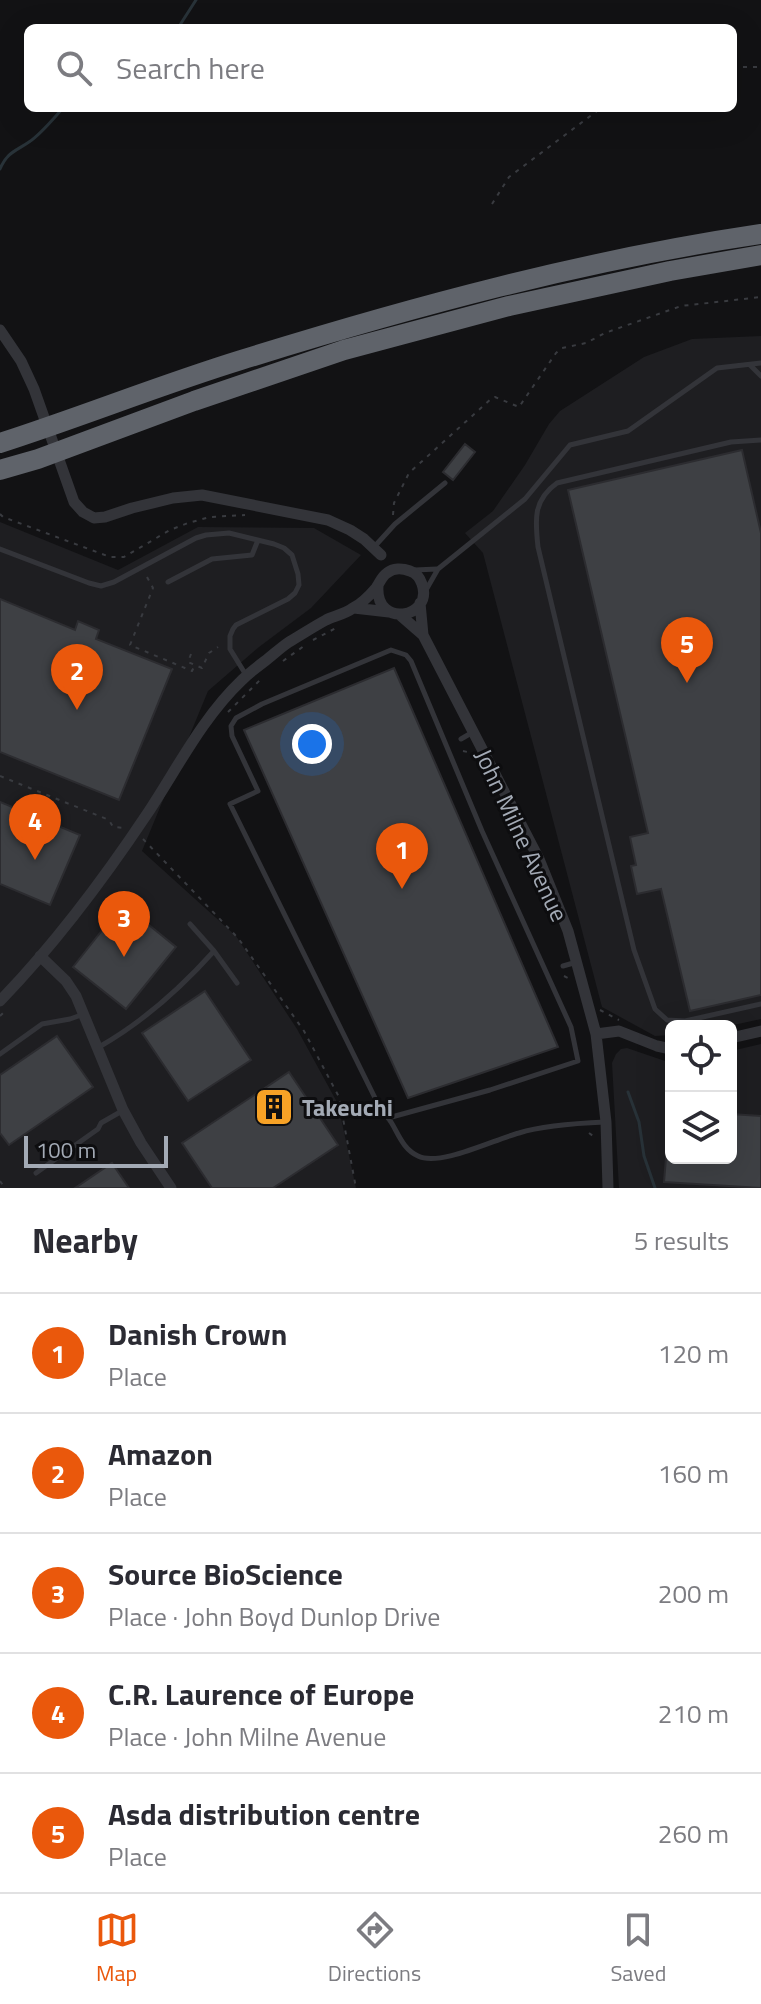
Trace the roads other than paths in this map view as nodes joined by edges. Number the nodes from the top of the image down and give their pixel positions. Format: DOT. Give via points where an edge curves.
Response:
graph roads {
  1 [pos="761,234"];
  2 [pos="761,255"];
  3 [pos="0,330"];
  4 [pos="761,363"];
  5 [pos="750,364"];
  6 [pos="761,376"];
  7 [pos="761,440"];
  8 [pos="0,443"];
  9 [pos="0,471"];
  10 [pos="445,483"];
  11 [pos="258,540"];
  12 [pos="0,549"];
  13 [pos="377,551"];
  14 [pos="403,569"];
  15 [pos="438,569"];
  16 [pos="168,582"];
  17 [pos="380,582"];
  18 [pos="422,599"];
  19 [pos="354,608"];
  20 [pos="395,613"];
  21 [pos="423,635"];
  22 [pos="247,676"];
  23 [pos="473,732"];
  24 [pos="461,739"];
  25 [pos="190,924"];
  26 [pos="214,951"];
  27 [pos="40,956"];
  28 [pos="577,962"];
  29 [pos="563,966"];
  30 [pos="237,983"];
  31 [pos="4,996"];
  32 [pos="761,1004"];
  33 [pos="84,1014"];
  34 [pos="761,1031"];
  35 [pos="596,1034"];
  36 [pos="737,1037"];
  37 [pos="97,1048"];
  38 [pos="665,1048"];
  39 [pos="0,1054"];
  40 [pos="123,1110"];
  41 [pos="388,1118"];
  42 [pos="606,1122"];
  43 [pos="36,1173"];
  44 [pos="171,1188"];
  45 [pos="608,1188"];
  1 -- 8 [label="highway" via="654,252 375,319"];
  2 -- 9 [label="highway" via="509,306 344,350"];
  3 -- 13 [label="street" via="34,389 74,502 83,512 105,517 202,495 339,524"];
  4 -- 5 [label="lane"];
  5 -- 6 [label="lane"];
  5 -- 15 [label="lane" via="717,368 628,431 570,445 525,499"];
  7 -- 32 [label="lane" via="731,442 557,483 541,499 535,525 634,950 655,1009 667,1020 685,1021"];
  10 -- 13 [label="lane" via="395,524"];
  11 -- 12 [label="lane" via="229,533 206,535 101,586"];
  11 -- 16 [label="lane" via="252,555 212,559"];
  11 -- 22 [label="lane" via="292,555 299,585 288,599 233,629 230,649"];
  13 -- 14 [label="street"];
  13 -- 17 [label="street"];
  14 -- 15 [label="lane"];
  14 -- 17 [label="street" via="386,574"];
  14 -- 18 [label="street" via="420,579"];
  15 -- 18 [label="lane"];
  17 -- 19 [label="street"];
  17 -- 20 [label="street" via="380,601"];
  18 -- 20 [label="street" via="412,612"];
  18 -- 21 [label="street, John Milne Avenue"];
  19 -- 20 [label="street"];
  19 -- 22 [label="street" via="285,645"];
  20 -- 21 [label="street, John Milne Avenue"];
  21 -- 23 [label="street, John Milne Avenue"];
  22 -- 27 [label="street" via="216,709 127,843"];
  23 -- 24 [label="lane"];
  23 -- 28 [label="street, John Milne Avenue" via="544,872"];
  25 -- 26 [label="lane"];
  26 -- 30 [label="lane"];
  26 -- 37 [label="lane" via="157,1007"];
  27 -- 31 [label="street"];
  27 -- 33 [label="street" via="66,981"];
  28 -- 29 [label="lane"];
  28 -- 35 [label="street, John Milne Avenue"];
  33 -- 37 [label="street"];
  33 -- 39 [label="lane" via="42,1024"];
  34 -- 36 [label="street"];
  35 -- 38 [label="street" via="619,1031"];
  35 -- 42 [label="street, John Milne Avenue"];
  37 -- 40 [label="street"];
  40 -- 43 [label="lane"];
  40 -- 44 [label="street"];
  41 -- 41 [label="lane" via="230,804 258,791 232,736 236,718 391,650 411,661 571,1027 578,1061"];
  41 -- 42 [label="lane" via="404,1144 428,1159 521,1132"];
  42 -- 45 [label="street, John Milne Avenue"];
}
